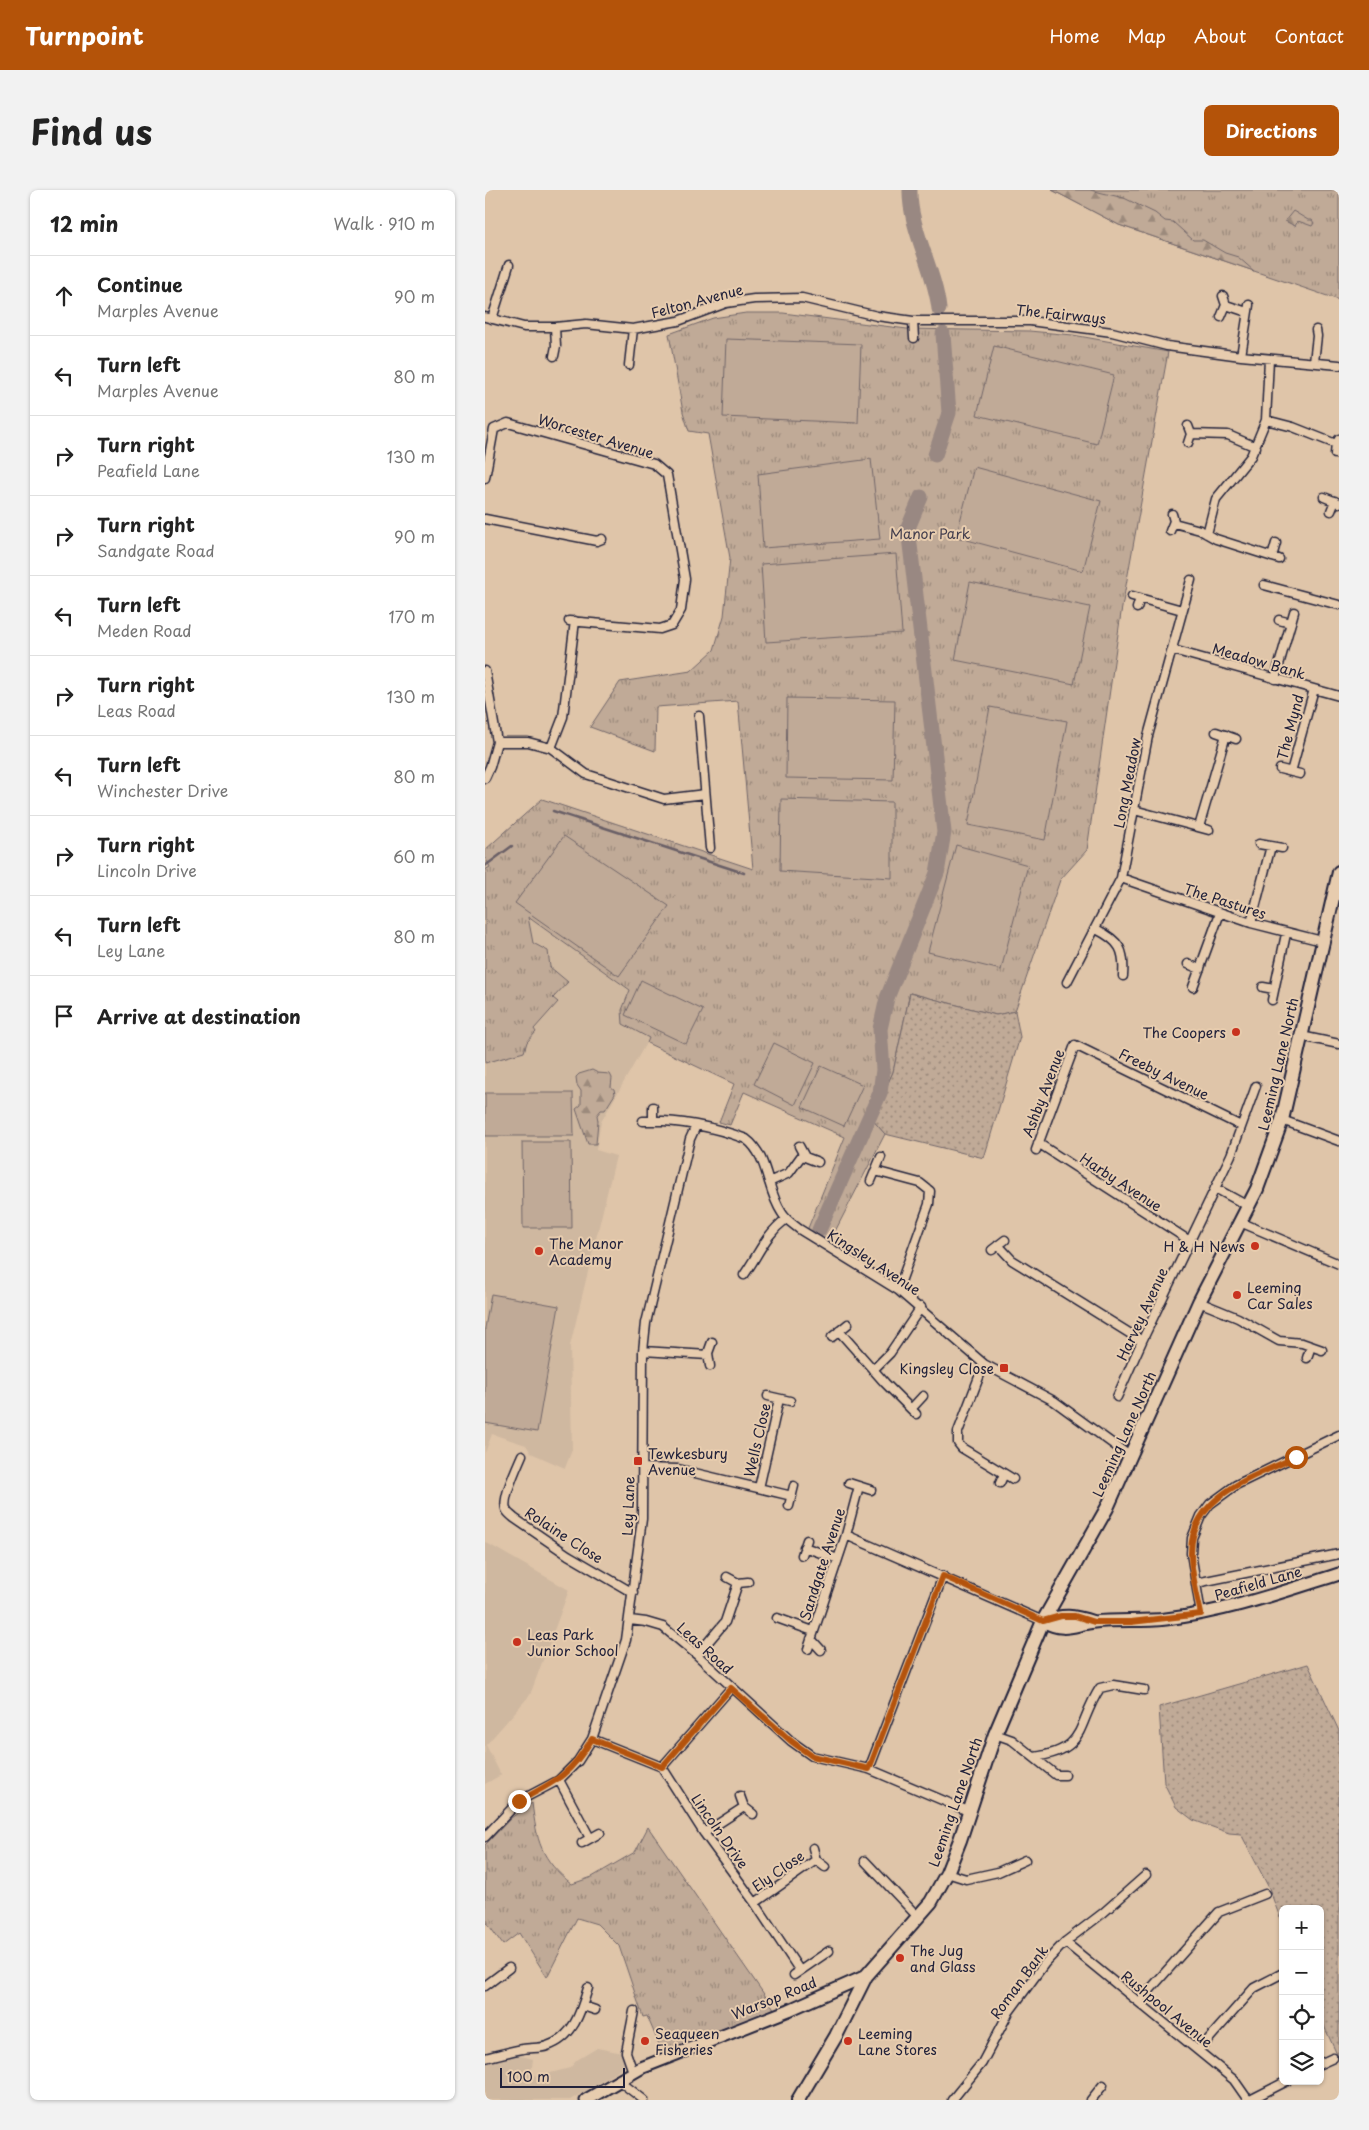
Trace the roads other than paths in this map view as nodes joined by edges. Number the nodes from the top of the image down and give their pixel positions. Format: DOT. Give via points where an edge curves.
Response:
graph roads {
  1 [pos="509,265"];
  2 [pos="1223,296"];
  3 [pos="1226,305"];
  4 [pos="877,316"];
  5 [pos="1221,317"];
  6 [pos="489,318"];
  7 [pos="913,321"];
  8 [pos="555,327"];
  9 [pos="633,329"];
  10 [pos="1316,330"];
  11 [pos="914,338"];
  12 [pos="556,346"];
  13 [pos="565,347"];
  14 [pos="554,356"];
  15 [pos="1241,356"];
  16 [pos="1269,359"];
  17 [pos="1314,362"];
  18 [pos="629,365"];
  19 [pos="1339,365"];
  20 [pos="1266,420"];
  21 [pos="1188,426"];
  22 [pos="1191,434"];
  23 [pos="1337,441"];
  24 [pos="1187,443"];
  25 [pos="1256,447"];
  26 [pos="1335,454"];
  27 [pos="485,478"];
  28 [pos="1324,497"];
  29 [pos="1337,502"];
  30 [pos="1331,510"];
  31 [pos="1172,514"];
  32 [pos="485,519"];
  33 [pos="1174,523"];
  34 [pos="1170,531"];
  35 [pos="1207,534"];
  36 [pos="601,539"];
  37 [pos="1276,543"];
  38 [pos="1191,580"];
  39 [pos="1264,585"];
  40 [pos="1339,605"];
  41 [pos="1137,608"];
  42 [pos="1182,610"];
  43 [pos="1294,612"];
  44 [pos="1279,620"];
  45 [pos="1291,623"];
  46 [pos="1173,650"];
  47 [pos="485,671"];
  48 [pos="1275,679"];
  49 [pos="1313,689"];
  50 [pos="1339,696"];
  51 [pos="699,716"];
  52 [pos="1216,732"];
  53 [pos="1226,735"];
  54 [pos="1237,739"];
  55 [pos="497,742"];
  56 [pos="551,748"];
  57 [pos="488,766"];
  58 [pos="1280,769"];
  59 [pos="1291,772"];
  60 [pos="1300,774"];
  61 [pos="485,778"];
  62 [pos="705,794"];
  63 [pos="1135,810"];
  64 [pos="1199,827"];
  65 [pos="1209,830"];
  66 [pos="1259,844"];
  67 [pos="1271,846"];
  68 [pos="710,848"];
  69 [pos="1282,848"];
  70 [pos="1339,872"];
  71 [pos="1121,878"];
  72 [pos="1220,913"];
  73 [pos="1251,923"];
  74 [pos="1096,929"];
  75 [pos="1286,934"];
  76 [pos="1322,941"];
  77 [pos="1188,964"];
  78 [pos="1200,969"];
  79 [pos="1123,976"];
  80 [pos="1067,982"];
  81 [pos="1193,987"];
  82 [pos="1263,987"];
  83 [pos="1274,989"];
  84 [pos="1272,1000"];
  85 [pos="1301,1036"];
  86 [pos="1339,1044"];
  87 [pos="1075,1045"];
  88 [pos="1256,1086"];
  89 [pos="653,1107"];
  90 [pos="1282,1120"];
  91 [pos="653,1121"];
  92 [pos="643,1122"];
  93 [pos="695,1126"];
  94 [pos="1241,1126"];
  95 [pos="1339,1141"];
  96 [pos="1037,1147"];
  97 [pos="881,1157"];
  98 [pos="818,1162"];
  99 [pos="875,1171"];
  100 [pos="871,1181"];
  101 [pos="769,1182"];
  102 [pos="1215,1188"];
  103 [pos="1248,1206"];
  104 [pos="786,1219"];
  105 [pos="1240,1222"];
  106 [pos="1005,1240"];
  107 [pos="1190,1241"];
  108 [pos="1339,1264"];
  109 [pos="744,1275"];
  110 [pos="898,1290"];
  111 [pos="1199,1302"];
  112 [pos="921,1308"];
  113 [pos="848,1324"];
  114 [pos="839,1331"];
  115 [pos="832,1337"];
  116 [pos="1142,1341"];
  117 [pos="712,1342"];
  118 [pos="1311,1346"];
  119 [pos="1321,1350"];
  120 [pos="643,1351"];
  121 [pos="708,1354"];
  122 [pos="1307,1358"];
  123 [pos="984,1364"];
  124 [pos="710,1366"];
  125 [pos="873,1370"];
  126 [pos="768,1396"];
  127 [pos="923,1396"];
  128 [pos="1117,1397"];
  129 [pos="779,1399"];
  130 [pos="791,1401"];
  131 [pos="1339,1435"];
  132 [pos="522,1455"];
  133 [pos="1131,1457"];
  134 [pos="642,1468"];
  135 [pos="1004,1474"];
  136 [pos="1013,1479"];
  137 [pos="849,1483"];
  138 [pos="1000,1483"];
  139 [pos="794,1486"];
  140 [pos="859,1486"];
  141 [pos="759,1488"];
  142 [pos="871,1490"];
  143 [pos="792,1496"];
  144 [pos="789,1506"];
  145 [pos="846,1535"];
  146 [pos="804,1547"];
  147 [pos="1339,1554"];
  148 [pos="838,1560"];
  149 [pos="1339,1574"];
  150 [pos="943,1576"];
  151 [pos="727,1577"];
  152 [pos="749,1582"];
  153 [pos="738,1583"];
  154 [pos="1195,1583"];
  155 [pos="633,1593"];
  156 [pos="1201,1614"];
  157 [pos="777,1618"];
  158 [pos="630,1620"];
  159 [pos="1043,1621"];
  160 [pos="812,1635"];
  161 [pos="808,1649"];
  162 [pos="821,1650"];
  163 [pos="697,1655"];
  164 [pos="731,1688"];
  165 [pos="1144,1690"];
  166 [pos="995,1734"];
  167 [pos="592,1739"];
  168 [pos="1034,1757"];
  169 [pos="662,1767"];
  170 [pos="869,1769"];
  171 [pos="1065,1775"];
  172 [pos="559,1780"];
  173 [pos="740,1796"];
  174 [pos="744,1807"];
  175 [pos="968,1811"];
  176 [pos="753,1814"];
  177 [pos="600,1833"];
  178 [pos="704,1833"];
  179 [pos="485,1837"];
  180 [pos="590,1838"];
  181 [pos="582,1843"];
  182 [pos="813,1848"];
  183 [pos="816,1860"];
  184 [pos="1025,1860"];
  185 [pos="865,1861"];
  186 [pos="825,1867"];
  187 [pos="947,1873"];
  188 [pos="1146,1875"];
  189 [pos="1265,1894"];
  190 [pos="755,1903"];
  191 [pos="918,1916"];
  192 [pos="1065,1942"];
  193 [pos="829,1952"];
  194 [pos="509,1968"];
  195 [pos="1279,1975"];
  196 [pos="866,1976"];
  197 [pos="485,1986"];
  198 [pos="588,1988"];
  199 [pos="1139,2002"];
  200 [pos="583,2006"];
  201 [pos="595,2010"];
  202 [pos="634,2011"];
  203 [pos="1199,2050"];
  204 [pos="485,2058"];
  205 [pos="1333,2058"];
  206 [pos="1324,2062"];
  207 [pos="633,2072"];
  208 [pos="618,2080"];
  209 [pos="1103,2085"];
  210 [pos="1279,2085"];
  211 [pos="585,2100"];
  212 [pos="644,2100"];
  213 [pos="798,2100"];
  214 [pos="952,2100"];
  215 [pos="1091,2100"];
  216 [pos="1249,2100"];
  1 -- 6 [label="street, Felton Avenue"];
  2 -- 3 [label="street"];
  3 -- 5 [label="street"];
  3 -- 15 [label="street" via="1248,309"];
  4 -- 7 [label="street, The Fairways"];
  4 -- 9 [label="street, Felton Avenue" via="816,300 784,297 726,303 678,321"];
  6 -- 8 [label="street, Felton Avenue" via="524,327"];
  7 -- 11 [label="street"];
  7 -- 15 [label="street, The Fairways" via="1030,321 1112,332 1167,346"];
  8 -- 9 [label="street, Felton Avenue" via="586,324"];
  8 -- 12 [label="street"];
  9 -- 18 [label="street"];
  10 -- 17 [label="street"];
  12 -- 13 [label="street"];
  12 -- 14 [label="street"];
  15 -- 16 [label="street, The Fairways"];
  16 -- 17 [label="street, The Fairways"];
  16 -- 20 [label="street"];
  17 -- 19 [label="street, The Fairways"];
  20 -- 23 [label="street"];
  20 -- 25 [label="street"];
  21 -- 22 [label="street"];
  22 -- 24 [label="street"];
  22 -- 25 [label="street" via="1228,435"];
  23 -- 26 [label="street"];
  25 -- 35 [label="street" via="1216,499"];
  27 -- 56 [label="street, Worcester Avenue" via="494,430 508,423 654,464 667,475 685,579 681,610 672,625 660,629 572,621 563,717"];
  28 -- 29 [label="street"];
  29 -- 30 [label="street"];
  31 -- 33 [label="street"];
  32 -- 36 [label="street"];
  33 -- 34 [label="street"];
  33 -- 35 [label="street"];
  35 -- 37 [label="street" via="1275,558"];
  38 -- 42 [label="street, Long Meadow"];
  39 -- 40 [label="street"];
  41 -- 42 [label="street" via="1136,597"];
  42 -- 46 [label="street, Long Meadow"];
  43 -- 45 [label="street"];
  44 -- 45 [label="street"];
  45 -- 48 [label="street"];
  46 -- 48 [label="street, Meadow Bank"];
  46 -- 63 [label="street, Long Meadow" via="1148,736"];
  47 -- 55 [label="street"];
  48 -- 49 [label="street, Meadow Bank"];
  49 -- 50 [label="street, Meadow Bank"];
  49 -- 59 [label="street, The Mynd"];
  51 -- 62 [label="street"];
  52 -- 53 [label="street"];
  53 -- 54 [label="street"];
  53 -- 64 [label="street"];
  55 -- 56 [label="street" via="528,742"];
  55 -- 57 [label="street"];
  56 -- 62 [label="street" via="586,774 664,799"];
  57 -- 61 [label="street"];
  58 -- 59 [label="street"];
  59 -- 60 [label="street"];
  62 -- 68 [label="street"];
  63 -- 64 [label="street"];
  63 -- 71 [label="street, Long Meadow"];
  64 -- 65 [label="street"];
  66 -- 67 [label="street"];
  67 -- 69 [label="street"];
  67 -- 73 [label="street"];
  70 -- 76 [label="highway, Leeming Lane North"];
  71 -- 72 [label="street, The Pastures"];
  71 -- 74 [label="street, Long Meadow"];
  72 -- 73 [label="street, The Pastures"];
  72 -- 78 [label="street"];
  73 -- 75 [label="street, The Pastures"];
  74 -- 79 [label="street" via="1115,941 1122,951"];
  74 -- 80 [label="street, Long Meadow"];
  75 -- 76 [label="street, The Pastures"];
  75 -- 83 [label="street"];
  76 -- 85 [label="highway, Leeming Lane North"];
  77 -- 78 [label="street"];
  78 -- 81 [label="street"];
  82 -- 83 [label="street"];
  83 -- 84 [label="street"];
  85 -- 86 [label="street"];
  85 -- 90 [label="highway, Leeming Lane North"];
  87 -- 94 [label="street, Freeby Avenue"];
  87 -- 96 [label="street, Ashby Avenue"];
  88 -- 94 [label="street, Harvey Avenue"];
  89 -- 91 [label="street"];
  90 -- 95 [label="street"];
  90 -- 103 [label="highway, Leeming Lane North" via="1267,1165"];
  91 -- 92 [label="street, Kingsley Avenue"];
  91 -- 93 [label="street, Kingsley Avenue"];
  93 -- 101 [label="street, Kingsley Avenue" via="738,1136 753,1144"];
  93 -- 120 [label="street, Ley Lane" via="646,1323"];
  94 -- 102 [label="street, Harvey Avenue"];
  96 -- 107 [label="street, Harby Avenue"];
  97 -- 99 [label="street"];
  98 -- 101 [label="street" via="801,1151 789,1173"];
  99 -- 100 [label="street"];
  99 -- 110 [label="street" via="920,1183 930,1191 929,1204"];
  101 -- 104 [label="street, Kingsley Avenue"];
  102 -- 103 [label="street"];
  102 -- 107 [label="street, Harvey Avenue"];
  103 -- 105 [label="highway, Leeming Lane North"];
  104 -- 109 [label="street" via="768,1234"];
  104 -- 110 [label="street, Kingsley Avenue"];
  105 -- 108 [label="street"];
  105 -- 111 [label="highway, Leeming Lane North"];
  106 -- 116 [label="street" via="995,1248"];
  107 -- 116 [label="street, Harvey Avenue"];
  110 -- 112 [label="street, Kingsley Avenue"];
  111 -- 118 [label="street" via="1238,1318 1279,1341"];
  111 -- 133 [label="highway, Leeming Lane North"];
  112 -- 123 [label="street, Kingsley Avenue"];
  112 -- 125 [label="street" via="890,1353"];
  113 -- 114 [label="street"];
  114 -- 115 [label="street"];
  114 -- 125 [label="street"];
  116 -- 128 [label="street, Harvey Avenue"];
  117 -- 121 [label="street"];
  118 -- 119 [label="street"];
  118 -- 122 [label="street"];
  120 -- 121 [label="street"];
  120 -- 134 [label="street, Ley Lane"];
  121 -- 124 [label="street"];
  123 -- 133 [label="street, Kingsley Avenue" via="1054,1402"];
  123 -- 135 [label="street" via="958,1432 958,1443"];
  125 -- 127 [label="street" via="914,1411"];
  126 -- 129 [label="street, Wells Close"];
  129 -- 130 [label="street, Wells Close"];
  129 -- 141 [label="street, Wells Close"];
  131 -- 154 [label="street" via="1236,1486 1211,1504 1201,1516 1192,1538"];
  132 -- 155 [label="street, Rolaine Close" via="507,1494 506,1511 568,1555"];
  133 -- 159 [label="highway, Leeming Lane North" via="1107,1508"];
  134 -- 141 [label="street" via="677,1469"];
  134 -- 155 [label="street, Ley Lane" via="642,1520"];
  135 -- 136 [label="street"];
  135 -- 138 [label="street"];
  137 -- 140 [label="street"];
  139 -- 143 [label="street"];
  140 -- 142 [label="street"];
  140 -- 145 [label="street, Sandgate Avenue"];
  141 -- 143 [label="street"];
  143 -- 144 [label="street"];
  145 -- 148 [label="street, Sandgate Avenue"];
  145 -- 150 [label="street"];
  146 -- 148 [label="street"];
  147 -- 154 [label="street"];
  148 -- 160 [label="street, Sandgate Avenue"];
  149 -- 156 [label="main road, Peafield Lane"];
  150 -- 159 [label="street"];
  150 -- 170 [label="street"];
  151 -- 153 [label="street"];
  152 -- 153 [label="street"];
  153 -- 163 [label="street" via="725,1622"];
  154 -- 156 [label="street"];
  155 -- 158 [label="street, Ley Lane"];
  156 -- 159 [label="main road, Peafield Lane" via="1094,1622 1065,1628"];
  157 -- 160 [label="street"];
  158 -- 163 [label="street, Leas Road" via="663,1628"];
  158 -- 167 [label="street, Ley Lane" via="627,1640"];
  159 -- 166 [label="highway, Leeming Lane North"];
  160 -- 161 [label="street, Sandgate Avenue"];
  160 -- 162 [label="street"];
  163 -- 164 [label="street, Leas Road"];
  164 -- 169 [label="street"];
  164 -- 170 [label="street, Leas Road" via="812,1756"];
  165 -- 168 [label="street" via="1113,1685 1100,1688 1072,1742 1058,1753"];
  166 -- 168 [label="street" via="1012,1740"];
  166 -- 175 [label="highway, Leeming Lane North"];
  167 -- 169 [label="street"];
  167 -- 172 [label="street, Ley Lane" via="578,1761"];
  168 -- 171 [label="street" via="1056,1775"];
  169 -- 178 [label="street, Lincoln Drive"];
  170 -- 175 [label="street, Leas Road"];
  172 -- 179 [label="street, Ley Lane" via="519,1801"];
  172 -- 180 [label="street"];
  173 -- 174 [label="street"];
  174 -- 176 [label="street"];
  174 -- 178 [label="street"];
  175 -- 187 [label="highway, Leeming Lane North"];
  177 -- 180 [label="street"];
  178 -- 190 [label="street, Lincoln Drive"];
  180 -- 181 [label="street"];
  182 -- 183 [label="street"];
  183 -- 186 [label="street"];
  183 -- 190 [label="street, Ely Close"];
  184 -- 187 [label="street" via="998,1872 966,1879"];
  185 -- 191 [label="street"];
  187 -- 191 [label="highway, Leeming Lane North" via="931,1902"];
  188 -- 192 [label="street, Roman Bank" via="1103,1914"];
  189 -- 199 [label="street" via="1219,1912"];
  190 -- 193 [label="street, Lincoln Drive" via="797,1973"];
  191 -- 196 [label="highway, Leeming Lane North"];
  192 -- 199 [label="street, Rushpool Avenue"];
  192 -- 214 [label="street, Roman Bank" via="1009,2012 982,2062"];
  194 -- 197 [label="street"];
  195 -- 203 [label="street" via="1255,1988"];
  196 -- 207 [label="main road, Warsop Road"];
  196 -- 213 [label="highway, Leeming Lane North" via="836,2036"];
  198 -- 200 [label="street"];
  199 -- 203 [label="street, Rushpool Avenue"];
  200 -- 201 [label="street"];
  200 -- 204 [label="street" via="572,2028 561,2040 545,2047 525,2048"];
  202 -- 207 [label="street" via="626,2052"];
  203 -- 216 [label="street, Rushpool Avenue" via="1234,2080"];
  205 -- 206 [label="street"];
  207 -- 208 [label="main road, Warsop Road"];
  208 -- 211 [label="main road, Warsop Road"];
  208 -- 212 [label="street"];
  209 -- 215 [label="street"];
  210 -- 216 [label="street"];
}
